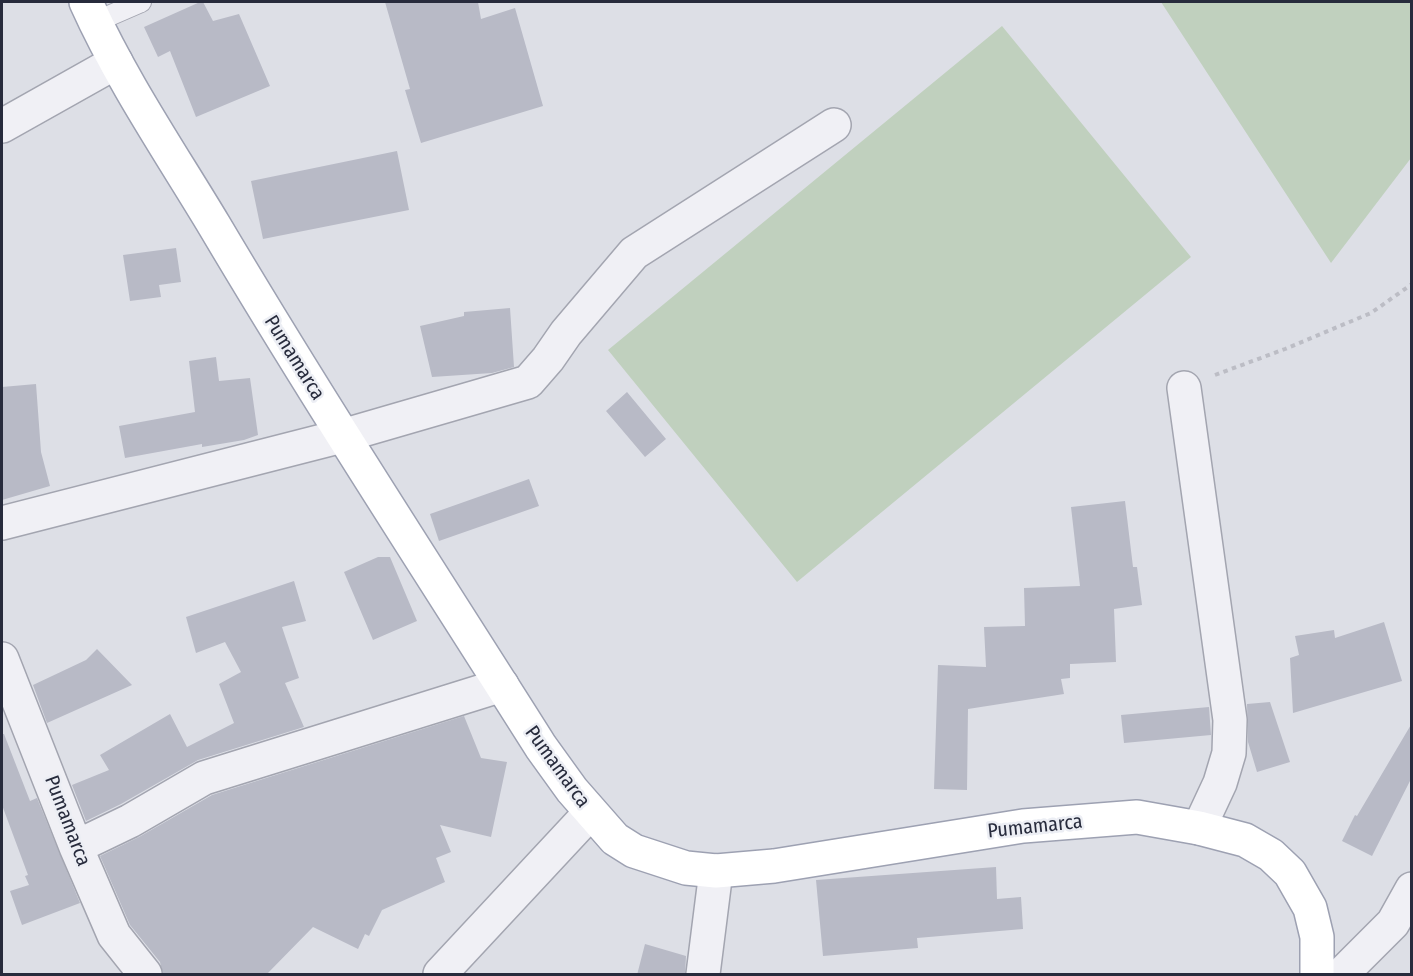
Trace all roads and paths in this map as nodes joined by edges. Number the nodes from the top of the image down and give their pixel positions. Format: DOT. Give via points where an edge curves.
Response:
graph roads {
  1 [pos="141,2"];
  2 [pos="90,12"];
  3 [pos="116,62"];
  4 [pos="834,125"];
  5 [pos="2,126"];
  6 [pos="1412,284"];
  7 [pos="1184,388"];
  8 [pos="342,436"];
  9 [pos="2,523"];
  10 [pos="2,659"];
  11 [pos="502,685"];
  12 [pos="590,813"];
  13 [pos="1199,828"];
  14 [pos="76,847"];
  15 [pos="716,871"];
  16 [pos="1412,889"];
  17 [pos="145,975"];
  18 [pos="440,975"];
  19 [pos="703,975"];
  20 [pos="1317,975"];
  21 [pos="1342,975"];
  1 -- 2 [label="lane"];
  2 -- 3 [label="main road, Pumamarca"];
  3 -- 5 [label="street"];
  3 -- 8 [label="main road, Pumamarca"];
  4 -- 8 [label="street" via="634,253 528,382"];
  6 -- 7 [label="path" via="1371,313"];
  7 -- 13 [label="street" via="1230,720 1229,753"];
  8 -- 9 [label="street"];
  8 -- 11 [label="main road, Pumamarca"];
  10 -- 14 [label="street, Pumamarca"];
  11 -- 12 [label="main road, Pumamarca"];
  11 -- 14 [label="street" via="204,777 130,821"];
  12 -- 15 [label="main road, Pumamarca" via="615,839 634,851 686,868"];
  12 -- 18 [label="street"];
  13 -- 15 [label="main road, Pumamarca" via="1137,817 1023,826 774,866"];
  13 -- 20 [label="main road, Pumamarca" via="1245,840 1271,855 1290,873 1310,908 1317,937"];
  14 -- 17 [label="street, Pumamarca" via="114,935"];
  15 -- 19 [label="street"];
  16 -- 21 [label="street" via="1393,923"];
}
